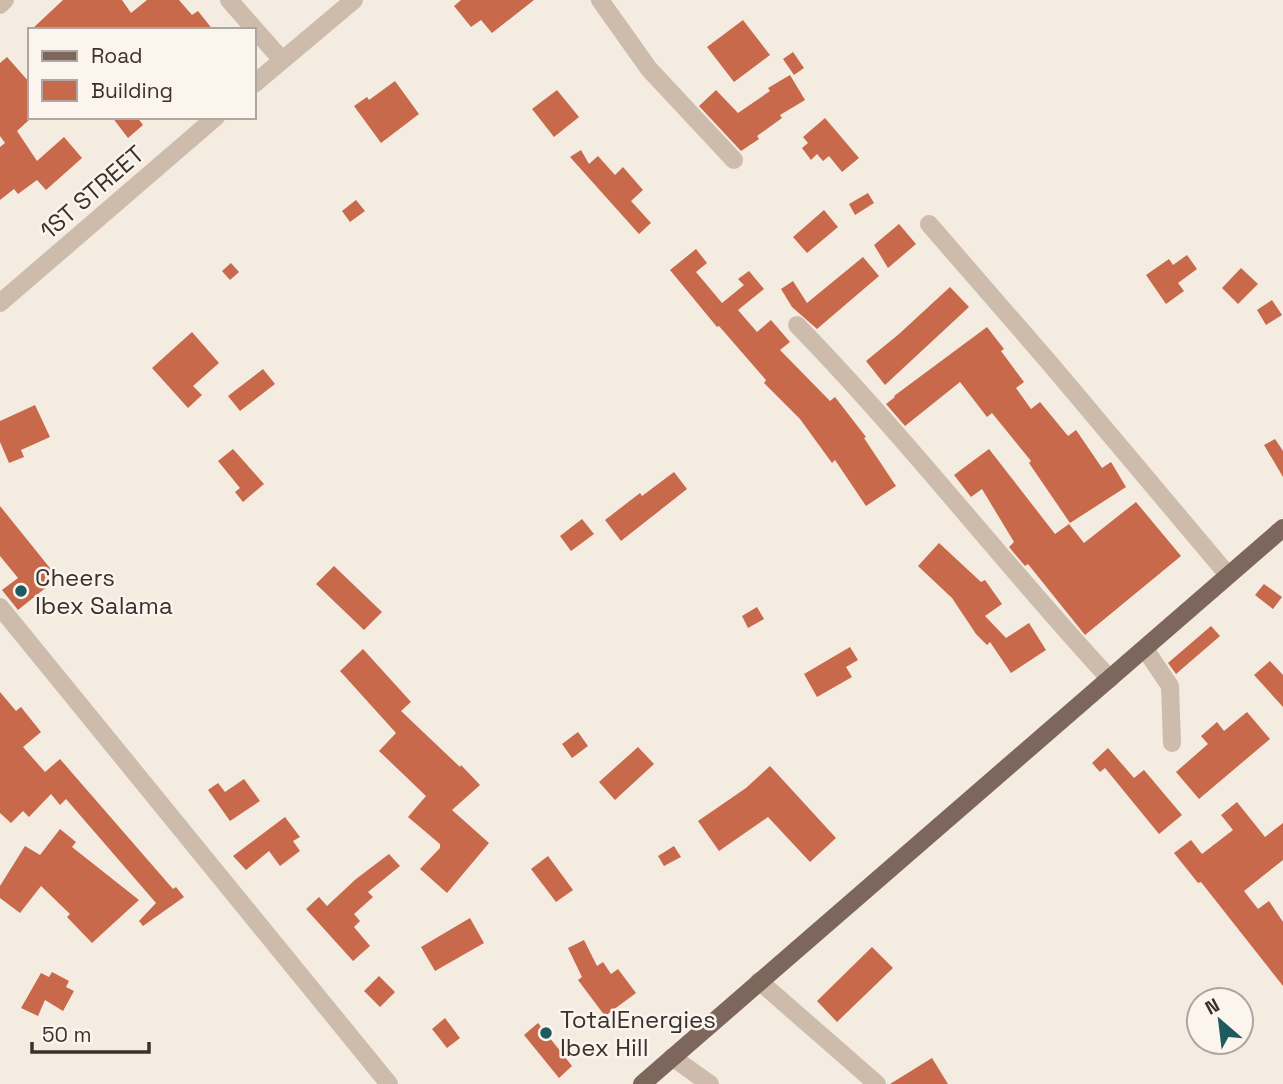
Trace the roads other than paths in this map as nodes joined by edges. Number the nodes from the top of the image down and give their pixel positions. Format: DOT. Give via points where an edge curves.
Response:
graph roads {
  1 [pos="5,0"];
  2 [pos="229,0"];
  3 [pos="354,0"];
  4 [pos="600,0"];
  5 [pos="0,5"];
  6 [pos="254,28"];
  7 [pos="256,31"];
  8 [pos="282,60"];
  9 [pos="256,82"];
  10 [pos="214,119"];
  11 [pos="734,160"];
  12 [pos="929,224"];
  13 [pos="0,303"];
  14 [pos="797,325"];
  15 [pos="1283,528"];
  16 [pos="1228,575"];
  17 [pos="0,607"];
  18 [pos="1145,649"];
  19 [pos="1110,679"];
  20 [pos="1172,743"];
  21 [pos="759,981"];
  22 [pos="672,1057"];
  23 [pos="389,1084"];
  24 [pos="642,1084"];
  25 [pos="710,1084"];
  26 [pos="877,1084"];
  1 -- 5 [label="street"];
  2 -- 6 [label="street"];
  3 -- 8 [label="street"];
  4 -- 11 [label="street" via="649,69"];
  7 -- 8 [label="street"];
  8 -- 9 [label="street"];
  10 -- 13 [label="street, 1ST STREET"];
  12 -- 16 [label="street"];
  14 -- 19 [label="street"];
  15 -- 16 [label="main road"];
  16 -- 18 [label="main road"];
  17 -- 23 [label="street"];
  18 -- 19 [label="main road"];
  18 -- 20 [label="street" via="1170,686"];
  19 -- 21 [label="main road"];
  21 -- 22 [label="main road"];
  21 -- 26 [label="street"];
  22 -- 24 [label="main road"];
  22 -- 25 [label="street"];
}
